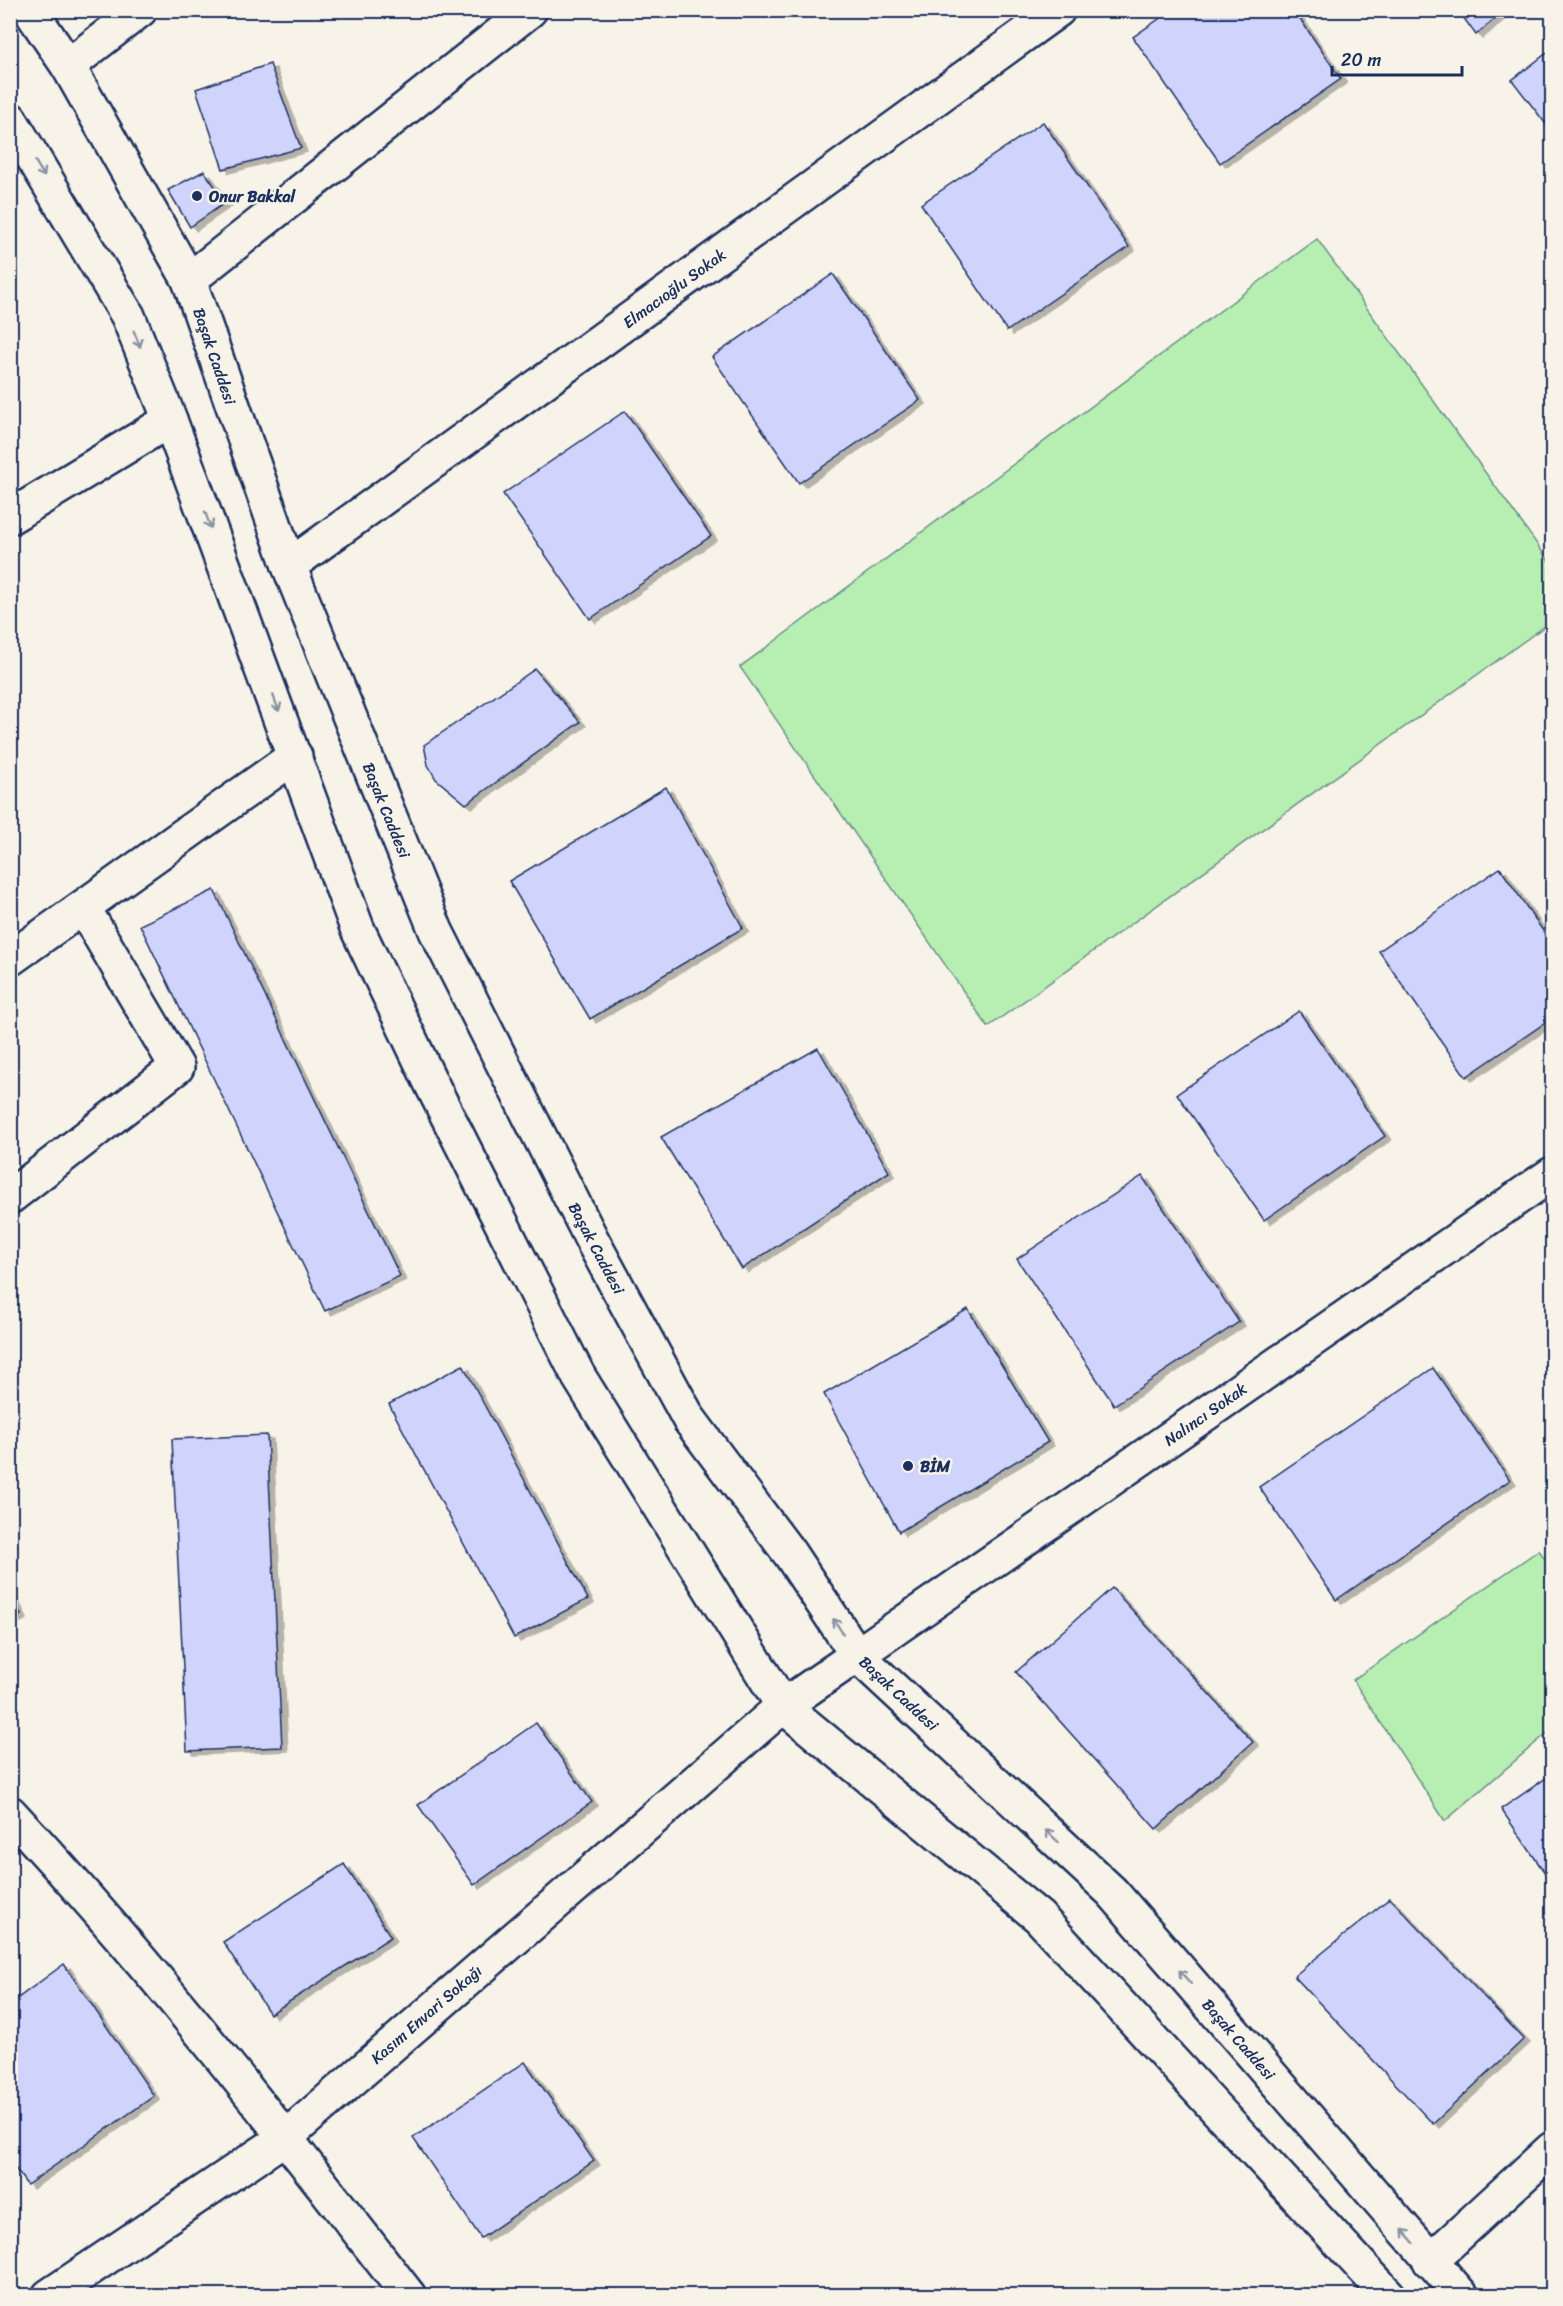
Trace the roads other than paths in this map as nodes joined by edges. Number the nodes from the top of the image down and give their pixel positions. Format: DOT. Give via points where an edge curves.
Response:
graph roads {
  1 [pos="30,10"];
  2 [pos="140,10"];
  3 [pos="530,10"];
  4 [pos="1058,10"];
  5 [pos="68,66"];
  6 [pos="10,119"];
  7 [pos="189,280"];
  8 [pos="170,420"];
  9 [pos="10,517"];
  10 [pos="289,566"];
  11 [pos="295,756"];
  12 [pos="83,907"];
  13 [pos="10,959"];
  14 [pos="1552,1174"];
  15 [pos="10,1197"];
  16 [pos="857,1654"];
  17 [pos="783,1706"];
  18 [pos="10,1813"];
  19 [pos="286,2137"];
  20 [pos="1552,2149"];
  21 [pos="1430,2261"];
  22 [pos="49,2295"];
  23 [pos="409,2295"];
  24 [pos="1389,2295"];
  25 [pos="1462,2295"];
  1 -- 5 [label="street, Başak Caddesi"];
  2 -- 5 [label="street"];
  3 -- 7 [label="street"];
  4 -- 10 [label="street, Elmacıoğlu Sokak"];
  5 -- 7 [label="street, Başak Caddesi"];
  6 -- 8 [label="street, one-way" via="128,316"];
  7 -- 10 [label="street, Başak Caddesi"];
  8 -- 9 [label="street"];
  8 -- 11 [label="street, one-way"];
  16 -- 10 [label="street, Başak Caddesi, one-way" via="790,1554 689,1419 592,1240 436,931"];
  11 -- 12 [label="street"];
  11 -- 17 [label="street" via="357,928 579,1377"];
  12 -- 13 [label="street"];
  12 -- 15 [label="street" via="177,1066"];
  14 -- 16 [label="street, Nalıncı Sokak"];
  16 -- 17 [label="street, Nalıncı Sokak"];
  21 -- 16 [label="street, Başak Caddesi, one-way" via="1112,1892"];
  17 -- 19 [label="street, Kasım Envari Sokağı"];
  17 -- 24 [label="street" via="1039,1917"];
  18 -- 19 [label="street" via="69,1875"];
  19 -- 22 [label="street, Kasım Envari Sokağı"];
  19 -- 23 [label="street"];
  20 -- 21 [label="street"];
  21 -- 25 [label="street, Başak Caddesi"];
}
